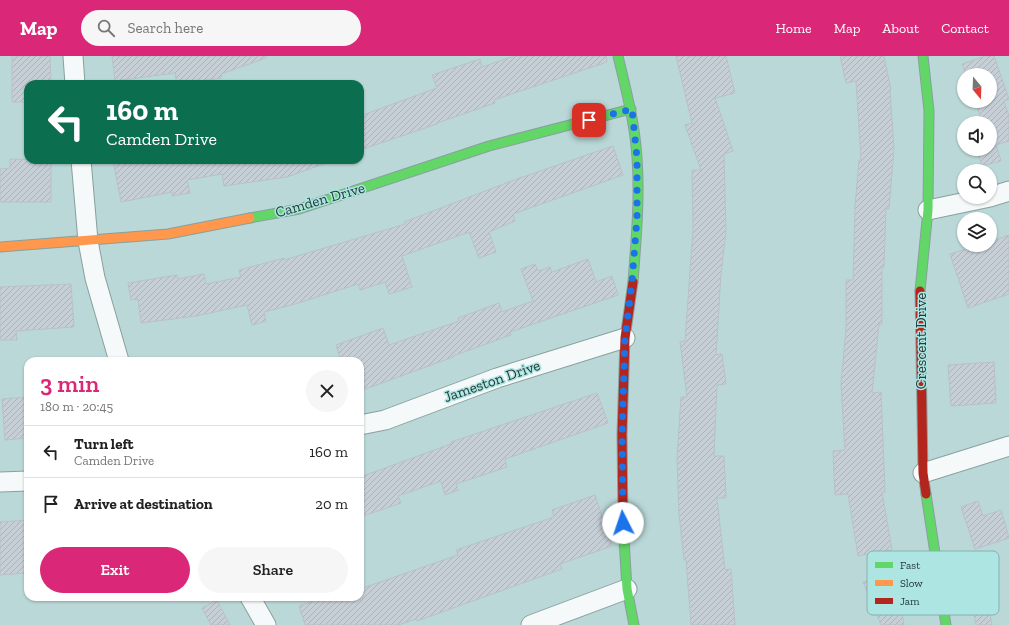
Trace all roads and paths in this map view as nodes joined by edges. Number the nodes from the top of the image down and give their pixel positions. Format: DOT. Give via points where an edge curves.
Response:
graph roads {
  1 [pos="73,56"];
  2 [pos="618,56"];
  3 [pos="923,56"];
  4 [pos="75,80"];
  5 [pos="632,109"];
  6 [pos="81,164"];
  7 [pos="1009,191"];
  8 [pos="928,210"];
  9 [pos="88,240"];
  10 [pos="0,246"];
  11 [pos="625,338"];
  12 [pos="118,357"];
  13 [pos="364,424"];
  14 [pos="1009,446"];
  15 [pos="923,473"];
  16 [pos="24,481"];
  17 [pos="0,482"];
  18 [pos="935,551"];
  19 [pos="627,589"];
  20 [pos="252,601"];
  21 [pos="944,615"];
  22 [pos="266,625"];
  23 [pos="531,625"];
  24 [pos="634,625"];
  25 [pos="946,625"];
  1 -- 4 [label="street"];
  2 -- 5 [label="street"];
  3 -- 8 [label="street, Crescent Drive" via="929,111"];
  5 -- 9 [label="street, Camden Drive" via="489,146 299,209 168,234"];
  5 -- 11 [label="street" via="637,158 637,218"];
  6 -- 9 [label="street"];
  7 -- 8 [label="street" via="990,198"];
  8 -- 15 [label="street, Crescent Drive" via="919,298"];
  9 -- 10 [label="street, Camden Drive"];
  9 -- 12 [label="street" via="95,278"];
  11 -- 13 [label="street, Jameston Drive" via="497,378 385,420"];
  11 -- 19 [label="street" via="622,509"];
  14 -- 15 [label="street"];
  15 -- 18 [label="street, Crescent Drive"];
  16 -- 17 [label="street"];
  19 -- 23 [label="street"];
  19 -- 24 [label="street"];
  20 -- 22 [label="street"];
  21 -- 25 [label="street, Crescent Drive"];
}
